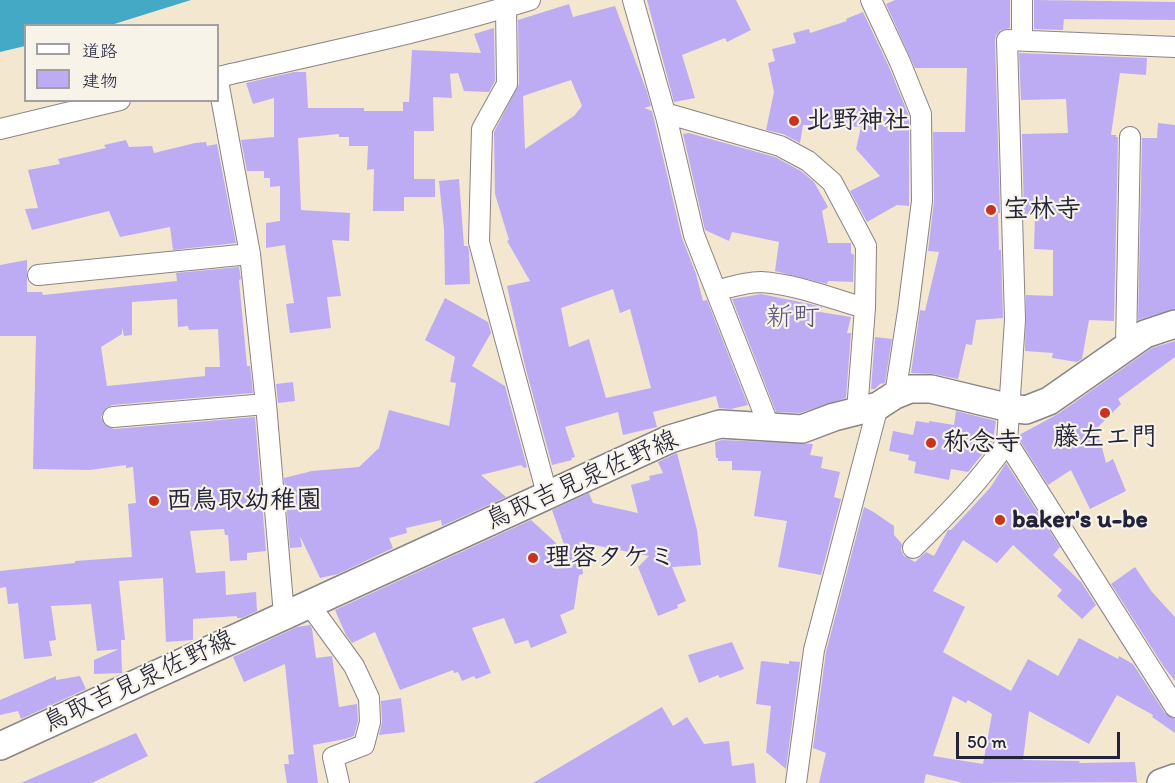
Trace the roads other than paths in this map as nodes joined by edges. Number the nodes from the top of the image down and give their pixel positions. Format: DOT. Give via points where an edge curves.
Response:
graph roads {
  1 [pos="530,0"];
  2 [pos="633,0"];
  3 [pos="871,0"];
  4 [pos="1022,0"];
  5 [pos="506,7"];
  6 [pos="1022,40"];
  7 [pos="1175,47"];
  8 [pos="219,79"];
  9 [pos="219,84"];
  10 [pos="112,102"];
  11 [pos="665,113"];
  12 [pos="0,129"];
  13 [pos="1130,137"];
  14 [pos="250,254"];
  15 [pos="38,275"];
  16 [pos="716,291"];
  17 [pos="865,308"];
  18 [pos="1175,324"];
  19 [pos="1126,346"];
  20 [pos="266,404"];
  21 [pos="876,404"];
  22 [pos="1010,408"];
  23 [pos="113,417"];
  24 [pos="769,426"];
  25 [pos="1007,442"];
  26 [pos="547,494"];
  27 [pos="913,548"];
  28 [pos="309,604"];
  29 [pos="284,615"];
  30 [pos="1175,707"];
  31 [pos="0,746"];
  32 [pos="1175,778"];
  33 [pos="339,783"];
  34 [pos="796,783"];
  35 [pos="1161,783"];
  1 -- 5 [label="street"];
  2 -- 11 [label="street"];
  3 -- 21 [label="street" via="921,114 922,201 908,311"];
  4 -- 6 [label="street"];
  5 -- 8 [label="street"];
  5 -- 26 [label="street" via="507,84 482,129 478,242"];
  6 -- 7 [label="street"];
  6 -- 22 [label="street" via="1007,40 1016,320"];
  9 -- 14 [label="street"];
  10 -- 12 [label="street"];
  11 -- 16 [label="street" via="694,235"];
  11 -- 17 [label="street" via="780,146 808,161 832,182 866,246"];
  13 -- 19 [label="street"];
  14 -- 15 [label="street"];
  14 -- 20 [label="street"];
  16 -- 17 [label="street" via="760,282"];
  16 -- 24 [label="street"];
  17 -- 21 [label="street"];
  18 -- 19 [label="main road, 鳥取吉見泉佐野線" via="1145,334"];
  19 -- 22 [label="main road, 鳥取吉見泉佐野線" via="1049,401 1026,410"];
  20 -- 23 [label="street"];
  20 -- 29 [label="street"];
  21 -- 22 [label="main road, 鳥取吉見泉佐野線" via="910,389 931,389"];
  21 -- 24 [label="main road, 鳥取吉見泉佐野線" via="802,429"];
  21 -- 34 [label="street" via="814,650"];
  22 -- 25 [label="street"];
  24 -- 26 [label="main road, 鳥取吉見泉佐野線" via="720,424 670,439"];
  25 -- 27 [label="street" via="970,490"];
  25 -- 30 [label="street"];
  26 -- 28 [label="main road, 鳥取吉見泉佐野線"];
  28 -- 29 [label="main road, 鳥取吉見泉佐野線"];
  28 -- 33 [label="street" via="354,666 369,698 370,722 364,745 333,757"];
  29 -- 31 [label="main road, 鳥取吉見泉佐野線"];
  32 -- 35 [label="main road"];
}
